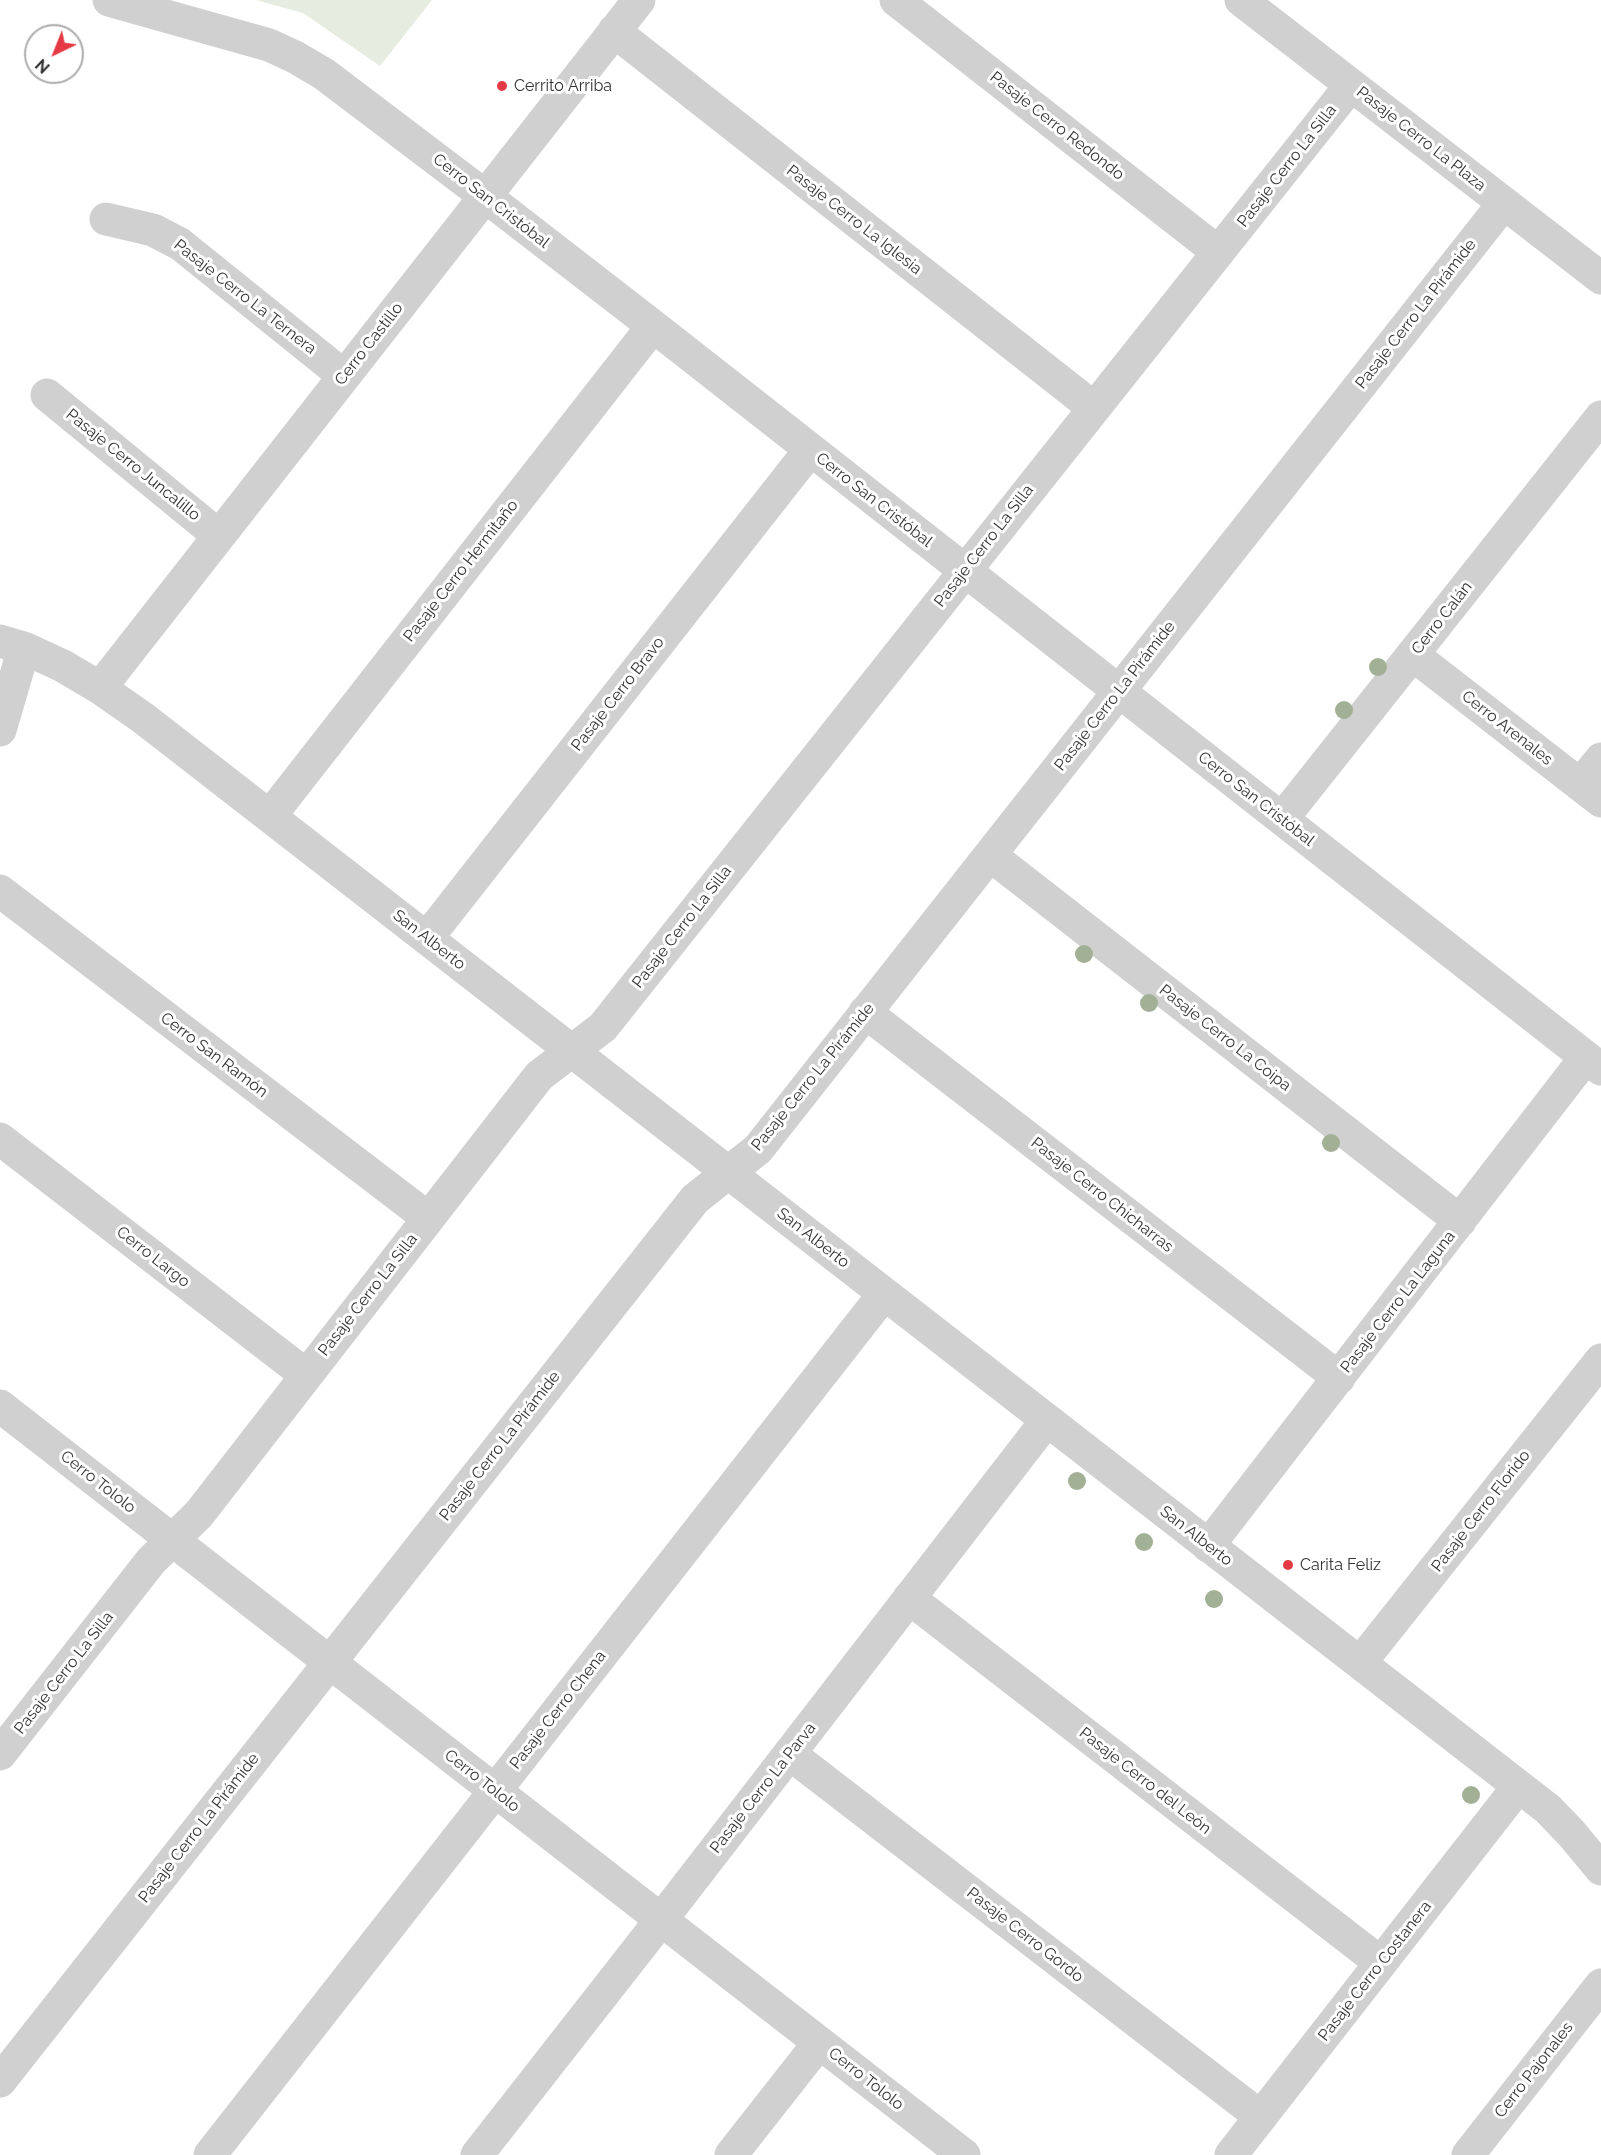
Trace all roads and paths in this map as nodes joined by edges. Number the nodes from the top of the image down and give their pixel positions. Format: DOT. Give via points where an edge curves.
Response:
graph roads {
  1 [pos="109,0"];
  2 [pos="639,0"];
  3 [pos="896,0"];
  4 [pos="1241,0"];
  5 [pos="614,31"];
  6 [pos="1351,85"];
  7 [pos="485,196"];
  8 [pos="1504,203"];
  9 [pos="106,219"];
  10 [pos="1218,252"];
  11 [pos="1601,278"];
  12 [pos="653,326"];
  13 [pos="344,376"];
  14 [pos="47,395"];
  15 [pos="1094,408"];
  16 [pos="1601,417"];
  17 [pos="810,450"];
  18 [pos="219,536"];
  19 [pos="965,571"];
  20 [pos="12,645"];
  21 [pos="1413,655"];
  22 [pos="100,688"];
  23 [pos="1118,691"];
  24 [pos="0,730"];
  25 [pos="1601,759"];
  26 [pos="1591,793"];
  27 [pos="270,816"];
  28 [pos="1282,819"];
  29 [pos="990,855"];
  30 [pos="0,891"];
  31 [pos="427,938"];
  32 [pos="865,1012"];
  33 [pos="572,1051"];
  34 [pos="1594,1063"];
  35 [pos="0,1139"];
  36 [pos="728,1173"];
  37 [pos="428,1218"];
  38 [pos="1460,1221"];
  39 [pos="884,1294"];
  40 [pos="1601,1360"];
  41 [pos="306,1375"];
  42 [pos="1339,1378"];
  43 [pos="4,1417"];
  44 [pos="1047,1420"];
  45 [pos="172,1540"];
  46 [pos="1208,1546"];
  47 [pos="909,1598"];
  48 [pos="330,1662"];
  49 [pos="1360,1663"];
  50 [pos="0,1754"];
  51 [pos="790,1754"];
  52 [pos="1518,1787"];
  53 [pos="495,1791"];
  54 [pos="1601,1869"];
  55 [pos="661,1920"];
  56 [pos="1381,1963"];
  57 [pos="1601,1985"];
  58 [pos="819,2043"];
  59 [pos="0,2081"];
  60 [pos="1261,2117"];
  61 [pos="210,2155"];
  62 [pos="477,2155"];
  63 [pos="731,2155"];
  64 [pos="964,2155"];
  65 [pos="1231,2155"];
  66 [pos="1468,2155"];
  1 -- 7 [label="street, Cerro San Cristóbal" via="269,45 295,57 324,74"];
  2 -- 5 [label="street, Cerro Castillo"];
  3 -- 10 [label="street, Pasaje Cerro Redondo"];
  4 -- 6 [label="street, Pasaje Cerro La Plaza"];
  5 -- 7 [label="street, Cerro Castillo"];
  5 -- 15 [label="street, Pasaje Cerro La Iglesia"];
  6 -- 8 [label="street, Pasaje Cerro La Plaza"];
  6 -- 10 [label="street, Pasaje Cerro La Silla"];
  7 -- 12 [label="street, Cerro San Cristóbal"];
  7 -- 13 [label="street, Cerro Castillo"];
  8 -- 11 [label="street, Pasaje Cerro La Plaza"];
  8 -- 23 [label="street, Pasaje Cerro La Pirámide"];
  9 -- 13 [label="street, Pasaje Cerro La Ternera" via="153,230 180,244"];
  10 -- 15 [label="street, Pasaje Cerro La Silla"];
  12 -- 17 [label="street, Cerro San Cristóbal"];
  12 -- 27 [label="street, Pasaje Cerro Hermitaño"];
  13 -- 18 [label="street, Cerro Castillo"];
  14 -- 18 [label="street, Pasaje Cerro Juncalillo"];
  15 -- 19 [label="street, Pasaje Cerro La Silla"];
  16 -- 21 [label="street, Cerro Calán"];
  17 -- 19 [label="street, Cerro San Cristóbal"];
  17 -- 31 [label="street, Pasaje Cerro Bravo"];
  18 -- 22 [label="street, Cerro Castillo"];
  19 -- 23 [label="street, Cerro San Cristóbal"];
  19 -- 33 [label="street, Pasaje Cerro La Silla" via="603,1027"];
  20 -- 22 [label="street, San Alberto"];
  20 -- 24 [label="street"];
  21 -- 26 [label="street, Cerro Arenales"];
  21 -- 28 [label="street, Cerro Calán"];
  22 -- 27 [label="street, San Alberto"];
  23 -- 28 [label="street, Cerro San Cristóbal"];
  23 -- 29 [label="street, Pasaje Cerro La Pirámide"];
  25 -- 26 [label="street"];
  27 -- 31 [label="street, San Alberto"];
  28 -- 34 [label="street, Cerro San Cristóbal"];
  29 -- 32 [label="street, Pasaje Cerro La Pirámide"];
  29 -- 38 [label="street, Pasaje Cerro La Coipa"];
  30 -- 37 [label="street, Cerro San Ramón"];
  31 -- 33 [label="street, San Alberto"];
  32 -- 36 [label="street, Pasaje Cerro La Pirámide" via="758,1149"];
  32 -- 42 [label="street, Pasaje Cerro Chicharras"];
  33 -- 36 [label="street, San Alberto"];
  33 -- 37 [label="street, Pasaje Cerro La Silla" via="538,1076"];
  34 -- 38 [label="street, Pasaje Cerro La Laguna"];
  35 -- 41 [label="street, Cerro Largo"];
  36 -- 39 [label="street, San Alberto"];
  36 -- 48 [label="street, Pasaje Cerro La Pirámide" via="695,1199"];
  37 -- 41 [label="street, Pasaje Cerro La Silla"];
  38 -- 42 [label="street, Pasaje Cerro La Laguna"];
  39 -- 44 [label="street, San Alberto"];
  39 -- 53 [label="street, Pasaje Cerro Chena"];
  40 -- 49 [label="street, Pasaje Cerro Florido"];
  41 -- 45 [label="street, Pasaje Cerro La Silla" via="199,1514"];
  42 -- 46 [label="street, Pasaje Cerro La Laguna"];
  43 -- 45 [label="street, Cerro Tololo"];
  44 -- 46 [label="street, San Alberto"];
  44 -- 47 [label="street, Pasaje Cerro La Parva"];
  45 -- 48 [label="street, Cerro Tololo"];
  45 -- 50 [label="street, Pasaje Cerro La Silla" via="151,1561"];
  46 -- 49 [label="street, San Alberto"];
  47 -- 51 [label="street, Pasaje Cerro La Parva"];
  47 -- 56 [label="street, Pasaje Cerro del León"];
  48 -- 53 [label="street, Cerro Tololo"];
  48 -- 59 [label="street, Pasaje Cerro La Pirámide"];
  49 -- 52 [label="street, San Alberto"];
  51 -- 55 [label="street, Pasaje Cerro La Parva"];
  51 -- 60 [label="street, Pasaje Cerro Gordo"];
  52 -- 54 [label="street, San Alberto" via="1548,1809"];
  52 -- 56 [label="street, Pasaje Cerro Costanera"];
  53 -- 55 [label="street, Cerro Tololo"];
  53 -- 61 [label="street, Pasaje Cerro Chena"];
  55 -- 58 [label="street, Cerro Tololo"];
  55 -- 62 [label="street, Pasaje Cerro La Parva"];
  56 -- 60 [label="street, Pasaje Cerro Costanera"];
  57 -- 66 [label="street, Cerro Pajonales"];
  58 -- 63 [label="street"];
  58 -- 64 [label="street, Cerro Tololo"];
  60 -- 65 [label="street, Pasaje Cerro Costanera"];
}
